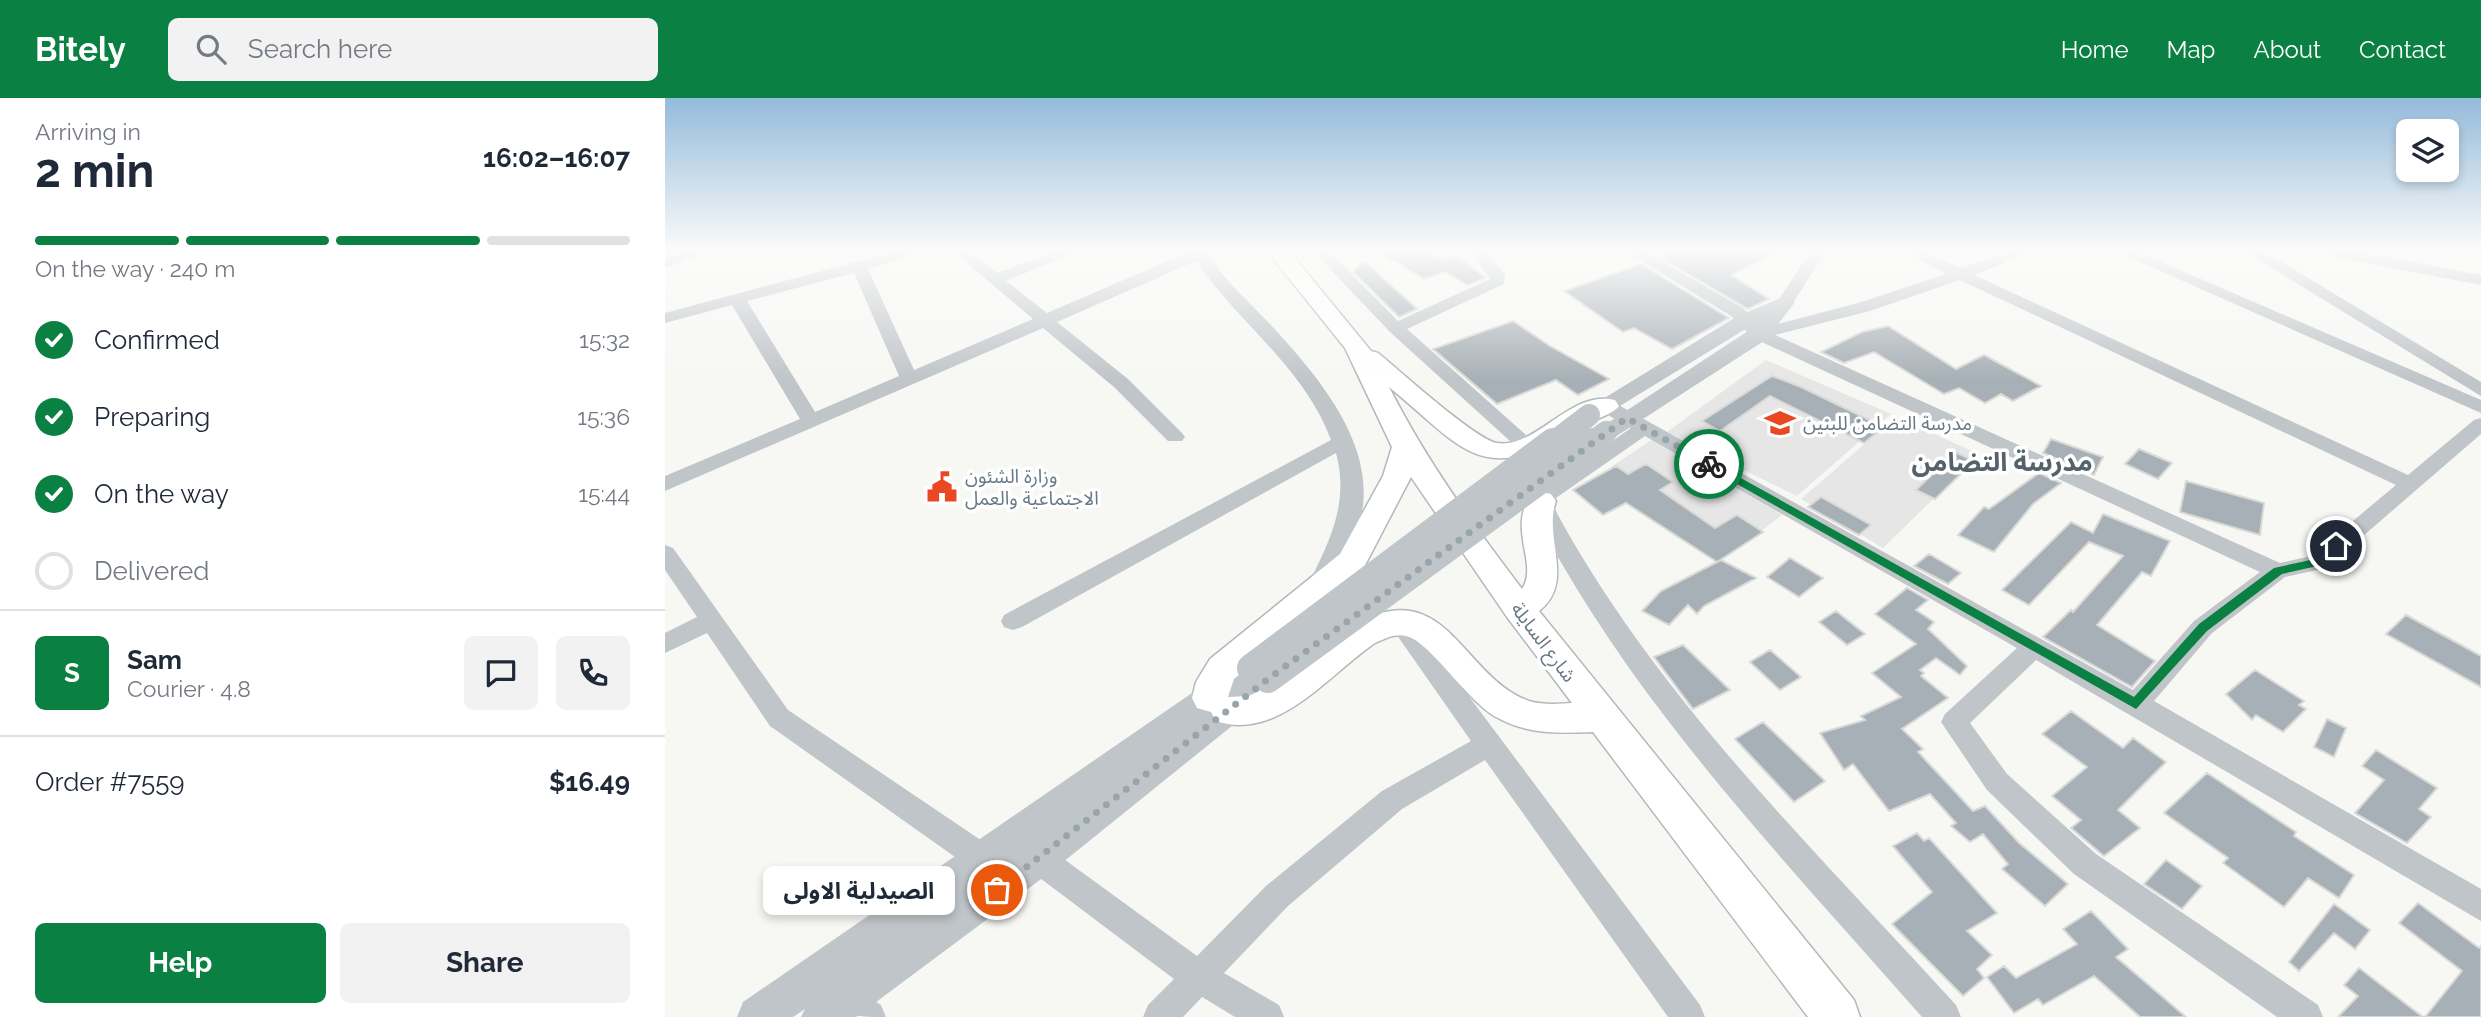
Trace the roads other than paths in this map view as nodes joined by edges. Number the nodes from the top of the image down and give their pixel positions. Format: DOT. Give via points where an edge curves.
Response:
graph roads {
  1 [pos="756,294"];
  2 [pos="871,294"];
  3 [pos="1012,294"];
  4 [pos="1106,294"];
  5 [pos="1232,294"];
  6 [pos="1313,294"];
  7 [pos="1362,294"];
  8 [pos="1470,294"];
  9 [pos="1706,294"];
  10 [pos="1790,294"];
  11 [pos="1905,294"];
  12 [pos="2003,294"];
  13 [pos="2221,294"];
  14 [pos="2324,294"];
  15 [pos="737,299"];
  16 [pos="1785,302"];
  17 [pos="665,318"];
  18 [pos="1047,320"];
  19 [pos="1396,328"];
  20 [pos="1751,328"];
  21 [pos="1356,346"];
  22 [pos="909,379"];
  23 [pos="2481,390"];
  24 [pos="2481,407"];
  25 [pos="1614,420"];
  26 [pos="811,421"];
  27 [pos="2481,424"];
  28 [pos="1175,437"];
  29 [pos="1342,442"];
  30 [pos="1406,447"];
  31 [pos="1528,447"];
  32 [pos="2408,483"];
  33 [pos="665,484"];
  34 [pos="1541,501"];
  35 [pos="665,553"];
  36 [pos="2278,571"];
  37 [pos="1318,590"];
  38 [pos="1518,609"];
  39 [pos="712,620"];
  40 [pos="1013,621"];
  41 [pos="1399,621"];
  42 [pos="665,644"];
  43 [pos="2033,648"];
  44 [pos="2136,704"];
  45 [pos="1219,705"];
  46 [pos="1601,717"];
  47 [pos="1489,744"];
  48 [pos="983,859"];
  49 [pos="1039,859"];
  50 [pos="2481,906"];
  51 [pos="1199,977"];
  52 [pos="839,1003"];
  53 [pos="758,1017"];
  54 [pos="1160,1017"];
  55 [pos="1268,1017"];
  56 [pos="1688,1017"];
  57 [pos="1837,1017"];
  58 [pos="1944,1017"];
  59 [pos="2306,1017"];
  1 -- 15 [label="street"];
  2 -- 22 [label="street"];
  3 -- 18 [label="street"];
  4 -- 18 [label="street"];
  5 -- 29 [label="street" via="1294,360"];
  6 -- 21 [label="main road, شارع السايلة"];
  7 -- 19 [label="street"];
  8 -- 19 [label="street"];
  9 -- 20 [label="street" via="1737,312"];
  10 -- 16 [label="street"];
  11 -- 20 [label="street" via="1864,307"];
  12 -- 32 [label="street"];
  13 -- 24 [label="street"];
  14 -- 23 [label="street"];
  15 -- 17 [label="street"];
  15 -- 26 [label="street"];
  16 -- 20 [label="street"];
  18 -- 22 [label="street"];
  18 -- 28 [label="street"];
  19 -- 31 [label="street"];
  20 -- 25 [label="street"];
  20 -- 36 [label="street"];
  21 -- 30 [label="main road, شارع السايلة"];
  21 -- 31 [label="main road" via="1476,445 1507,453"];
  22 -- 26 [label="street"];
  25 -- 31 [label="main road" via="1582,412"];
  25 -- 34 [label="street"];
  25 -- 43 [label="street"];
  25 -- 45 [label="street, bridge"];
  26 -- 33 [label="street"];
  27 -- 32 [label="street"];
  29 -- 37 [label="street" via="1353,484 1352,507"];
  29 -- 40 [label="street"];
  30 -- 37 [label="main road" via="1397,476 1359,551"];
  30 -- 38 [label="main road, شارع السايلة"];
  32 -- 36 [label="street" via="2318,562"];
  34 -- 38 [label="main road" via="1534,523 1544,584 1539,594"];
  34 -- 58 [label="street" via="1567,557 1643,673 1696,739"];
  35 -- 39 [label="street"];
  36 -- 44 [label="street" via="2203,627"];
  37 -- 45 [label="main road" via="1222,669 1214,682"];
  38 -- 46 [label="main road, شارع السايلة"];
  39 -- 42 [label="street"];
  39 -- 48 [label="street" via="779,718"];
  41 -- 45 [label="main road" via="1366,632 1267,704 1245,711"];
  41 -- 46 [label="main road" via="1430,632 1493,695 1521,714"];
  41 -- 47 [label="street"];
  43 -- 44 [label="street"];
  43 -- 59 [label="street" via="1954,722 1997,782 2085,864"];
  44 -- 50 [label="street"];
  45 -- 48 [label="street"];
  45 -- 49 [label="street"];
  46 -- 57 [label="main road, شارع السايلة"];
  47 -- 51 [label="street" via="1392,800 1277,896"];
  47 -- 56 [label="street"];
  48 -- 52 [label="street"];
  49 -- 51 [label="street"];
  49 -- 52 [label="street"];
  51 -- 54 [label="street"];
  51 -- 55 [label="street"];
  52 -- 53 [label="street"];
}
